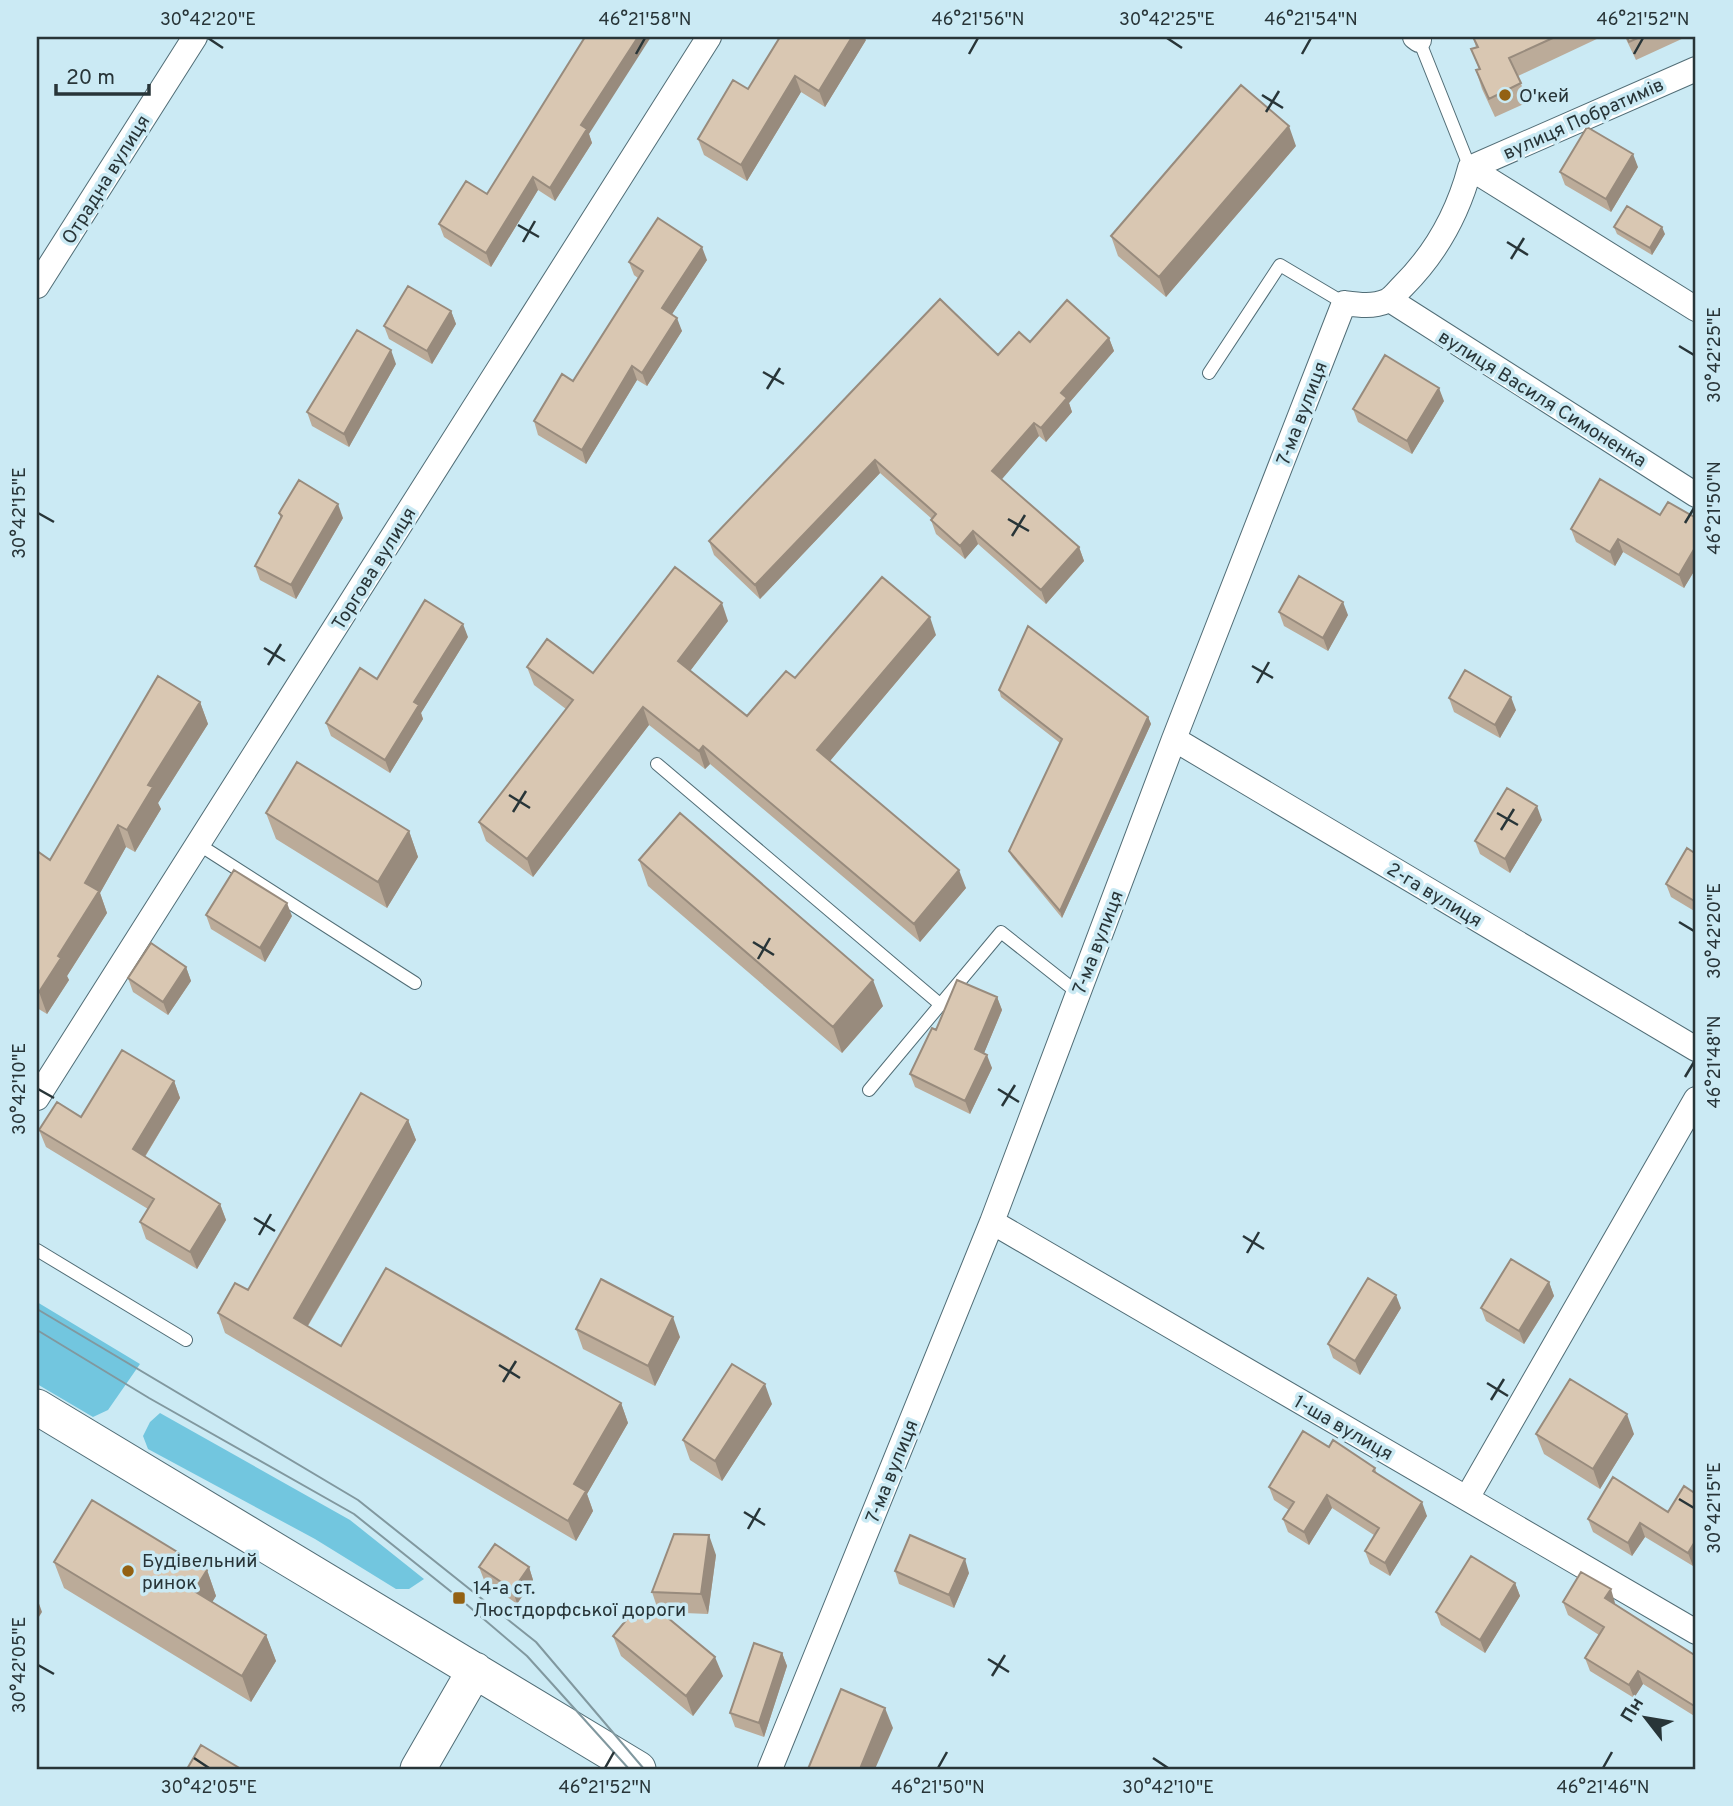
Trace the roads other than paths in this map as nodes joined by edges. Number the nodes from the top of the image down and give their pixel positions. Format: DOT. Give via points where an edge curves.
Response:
graph roads {
  1 [pos="195,37"];
  2 [pos="709,37"];
  3 [pos="1418,38"];
  4 [pos="1696,69"];
  5 [pos="1470,168"];
  6 [pos="37,286"];
  7 [pos="1390,300"];
  8 [pos="1344,303"];
  9 [pos="1696,309"];
  10 [pos="1209,373"];
  11 [pos="1696,495"];
  12 [pos="1174,739"];
  13 [pos="657,764"];
  14 [pos="198,844"];
  15 [pos="415,983"];
  16 [pos="1077,993"];
  17 [pos="941,1005"];
  18 [pos="1696,1049"];
  19 [pos="869,1090"];
  20 [pos="37,1098"];
  21 [pos="1696,1099"];
  22 [pos="992,1222"];
  23 [pos="37,1250"];
  24 [pos="186,1340"];
  25 [pos="37,1407"];
  26 [pos="1467,1498"];
  27 [pos="1696,1632"];
  28 [pos="475,1670"];
  29 [pos="418,1769"];
  30 [pos="638,1769"];
  31 [pos="770,1769"];
  1 -- 6 [label="street, Отрадна вулиця"];
  2 -- 14 [label="street, Торгова вулиця"];
  3 -- 5 [label="lane"];
  4 -- 5 [label="street, вулиця Побратимів"];
  5 -- 7 [label="street" via="1443,237"];
  5 -- 9 [label="street"];
  7 -- 8 [label="street" via="1367,306"];
  7 -- 11 [label="street, вулиця Василя Симоненка"];
  8 -- 10 [label="lane" via="1280,265"];
  8 -- 12 [label="street, 7-ма вулиця"];
  12 -- 16 [label="street, 7-ма вулиця"];
  12 -- 18 [label="street, 2-га вулиця"];
  13 -- 17 [label="lane"];
  14 -- 15 [label="lane"];
  14 -- 20 [label="street, Торгова вулиця"];
  16 -- 17 [label="lane" via="1001,932"];
  16 -- 22 [label="street, 7-ма вулиця"];
  17 -- 19 [label="lane"];
  21 -- 26 [label="street"];
  22 -- 26 [label="street, 1-ша вулиця"];
  22 -- 31 [label="street, 7-ма вулиця"];
  23 -- 24 [label="lane"];
  25 -- 28 [label="main road"];
  26 -- 27 [label="street, 1-ша вулиця"];
  28 -- 29 [label="main road"];
  28 -- 30 [label="main road"];
}
